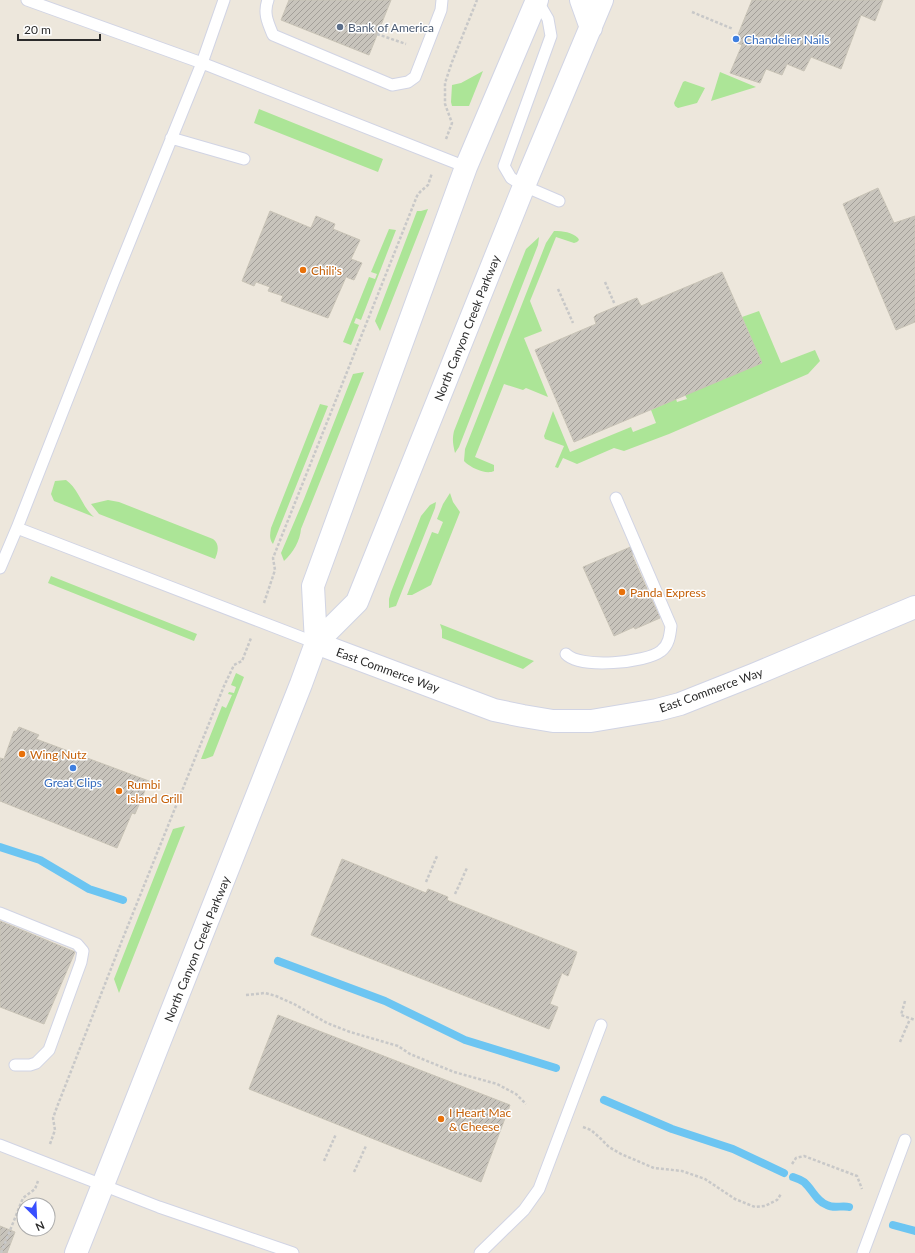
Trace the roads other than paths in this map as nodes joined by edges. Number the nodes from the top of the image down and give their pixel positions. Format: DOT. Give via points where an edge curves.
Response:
graph roads {
  1 [pos="27,0"];
  2 [pos="224,0"];
  3 [pos="268,0"];
  4 [pos="442,0"];
  5 [pos="537,0"];
  6 [pos="581,0"];
  7 [pos="602,0"];
  8 [pos="590,28"];
  9 [pos="202,63"];
  10 [pos="171,138"];
  11 [pos="244,159"];
  12 [pos="466,167"];
  13 [pos="524,186"];
  14 [pos="559,201"];
  15 [pos="616,498"];
  16 [pos="18,528"];
  17 [pos="0,568"];
  18 [pos="915,607"];
  19 [pos="316,643"];
  20 [pos="566,654"];
  21 [pos="0,913"];
  22 [pos="601,1025"];
  23 [pos="15,1065"];
  24 [pos="906,1140"];
  25 [pos="0,1145"];
  26 [pos="104,1185"];
  27 [pos="76,1253"];
  28 [pos="293,1253"];
  29 [pos="480,1253"];
  30 [pos="863,1253"];
  1 -- 9 [label="lane"];
  2 -- 9 [label="lane"];
  3 -- 4 [label="lane" via="266,20 273,35 392,85 408,82 415,77 441,10"];
  5 -- 12 [label="main road, North Canyon Creek Parkway"];
  5 -- 13 [label="lane" via="548,19 552,36 504,166 511,178"];
  6 -- 8 [label="main road"];
  7 -- 8 [label="main road, North Canyon Creek Parkway"];
  8 -- 13 [label="main road, North Canyon Creek Parkway"];
  9 -- 10 [label="lane"];
  9 -- 12 [label="lane"];
  10 -- 11 [label="lane"];
  10 -- 16 [label="lane"];
  12 -- 19 [label="main road, North Canyon Creek Parkway" via="313,586"];
  13 -- 14 [label="lane"];
  13 -- 19 [label="main road, North Canyon Creek Parkway" via="357,602"];
  15 -- 20 [label="lane" via="671,626 670,638 662,651 634,661 581,662"];
  16 -- 17 [label="lane"];
  16 -- 19 [label="lane"];
  18 -- 19 [label="main road, East Commerce Way" via="680,704 639,714 591,721 554,721 494,710"];
  19 -- 26 [label="main road, North Canyon Creek Parkway"];
  21 -- 23 [label="lane" via="77,944 83,951 82,962 49,1050 36,1063"];
  22 -- 29 [label="lane" via="539,1189 524,1210"];
  24 -- 30 [label="lane"];
  25 -- 26 [label="lane"];
  26 -- 27 [label="main road, North Canyon Creek Parkway"];
  26 -- 28 [label="lane" via="159,1207"];
}
